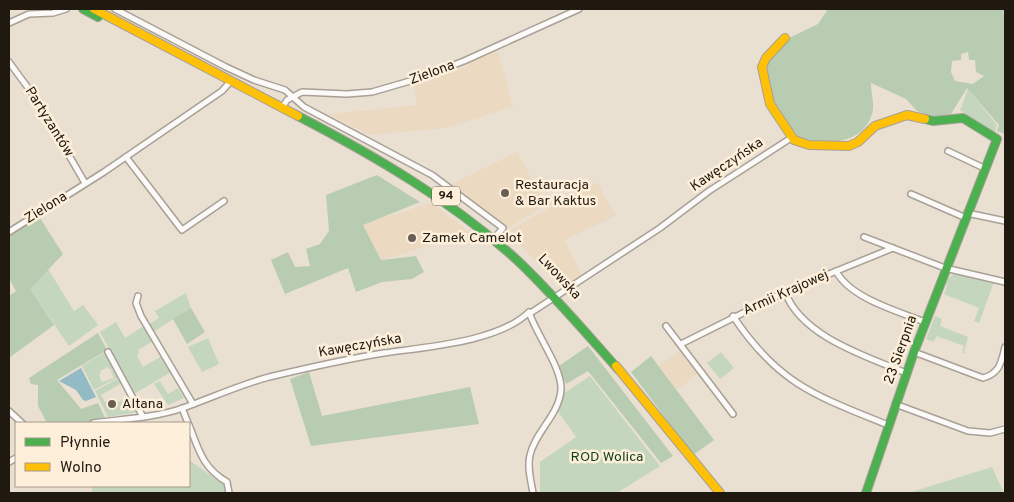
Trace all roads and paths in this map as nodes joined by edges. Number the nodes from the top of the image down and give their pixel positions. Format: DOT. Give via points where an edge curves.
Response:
graph roads {
  1 [pos="66,9"];
  2 [pos="83,9"];
  3 [pos="94,9"];
  4 [pos="115,9"];
  5 [pos="579,9"];
  6 [pos="9,23"];
  7 [pos="786,38"];
  8 [pos="9,62"];
  9 [pos="200,66"];
  10 [pos="230,82"];
  11 [pos="293,96"];
  12 [pos="282,108"];
  13 [pos="314,124"];
  14 [pos="791,138"];
  15 [pos="948,152"];
  16 [pos="126,157"];
  17 [pos="986,169"];
  18 [pos="85,183"];
  19 [pos="911,194"];
  20 [pos="224,201"];
  21 [pos="967,215"];
  22 [pos="1005,221"];
  23 [pos="9,232"];
  24 [pos="497,235"];
  25 [pos="864,237"];
  26 [pos="894,248"];
  27 [pos="945,268"];
  28 [pos="836,271"];
  29 [pos="1005,282"];
  30 [pos="785,292"];
  31 [pos="138,296"];
  32 [pos="557,297"];
  33 [pos="529,313"];
  34 [pos="733,316"];
  35 [pos="925,322"];
  36 [pos="666,326"];
  37 [pos="681,344"];
  38 [pos="1005,347"];
  39 [pos="108,352"];
  40 [pos="914,352"];
  41 [pos="906,373"];
  42 [pos="193,404"];
  43 [pos="895,404"];
  44 [pos="182,408"];
  45 [pos="9,412"];
  46 [pos="733,414"];
  47 [pos="144,417"];
  48 [pos="21,422"];
  49 [pos="101,422"];
  50 [pos="187,422"];
  51 [pos="888,425"];
  52 [pos="190,429"];
  53 [pos="1005,429"];
  54 [pos="229,493"];
  55 [pos="533,493"];
  56 [pos="720,493"];
  57 [pos="866,493"];
  1 -- 6 [label="street" via="58,13 24,15"];
  2 -- 9 [label="main road, Lwowska / 94"];
  3 -- 9 [label="main road, Lwowska / 94"];
  4 -- 11 [label="street" via="226,67"];
  5 -- 11 [label="street, Zielona" via="417,79 372,92 302,92"];
  7 -- 14 [label="main road" via="766,58 762,67 770,104"];
  8 -- 18 [label="street, Partyzantów" via="37,100"];
  9 -- 10 [label="main road, Lwowska / 94"];
  10 -- 12 [label="main road, Lwowska / 94"];
  10 -- 16 [label="street, Zielona" via="222,91"];
  11 -- 12 [label="street"];
  11 -- 24 [label="street" via="304,107 432,175 502,228"];
  12 -- 13 [label="main road, Lwowska / 94"];
  13 -- 24 [label="main road, Lwowska / 94" via="377,154 429,184"];
  13 -- 32 [label="main road, Lwowska / 94" via="455,209 503,247"];
  14 -- 17 [label="main road, 23 Sierpnia" via="803,144 849,146 875,126 907,115 933,121 963,118 997,139"];
  14 -- 32 [label="street, Kawęczyńska" via="703,194 660,228"];
  15 -- 17 [label="street"];
  16 -- 18 [label="street, Zielona"];
  16 -- 20 [label="street" via="182,230"];
  17 -- 21 [label="main road, 23 Sierpnia"];
  18 -- 23 [label="street, Zielona"];
  19 -- 21 [label="street"];
  21 -- 22 [label="street"];
  21 -- 27 [label="main road, 23 Sierpnia"];
  24 -- 32 [label="main road, Lwowska / 94" via="519,254"];
  25 -- 26 [label="street"];
  26 -- 27 [label="street"];
  26 -- 28 [label="street, Armii Krajowej"];
  27 -- 29 [label="street"];
  27 -- 35 [label="main road, 23 Sierpnia"];
  28 -- 30 [label="street, Armii Krajowej"];
  28 -- 35 [label="street" via="855,292"];
  30 -- 34 [label="street, Armii Krajowej"];
  30 -- 41 [label="street" via="798,314 819,332"];
  31 -- 42 [label="street" via="136,303 142,316"];
  32 -- 33 [label="street, Kawęczyńska"];
  32 -- 56 [label="main road, Lwowska / 94"];
  33 -- 42 [label="street, Kawęczyńska" via="508,327 458,342 355,358 266,378"];
  33 -- 55 [label="street" via="560,377 561,389 554,411 530,456"];
  34 -- 37 [label="street, Armii Krajowej"];
  34 -- 51 [label="street" via="761,354 792,382"];
  35 -- 40 [label="main road, 23 Sierpnia"];
  36 -- 37 [label="street"];
  37 -- 46 [label="street"];
  38 -- 40 [label="street" via="999,369 983,378"];
  39 -- 47 [label="street"];
  40 -- 41 [label="main road, 23 Sierpnia"];
  41 -- 43 [label="main road, 23 Sierpnia"];
  42 -- 44 [label="street, Kawęczyńska"];
  43 -- 51 [label="main road, 23 Sierpnia"];
  43 -- 53 [label="street" via="968,431 990,433"];
  44 -- 47 [label="street, Kawęczyńska"];
  44 -- 50 [label="street"];
  45 -- 48 [label="street"];
  47 -- 49 [label="street, Kawęczyńska"];
  51 -- 57 [label="main road, 23 Sierpnia"];
  52 -- 54 [label="street" via="205,464 212,473 227,482"];
}
